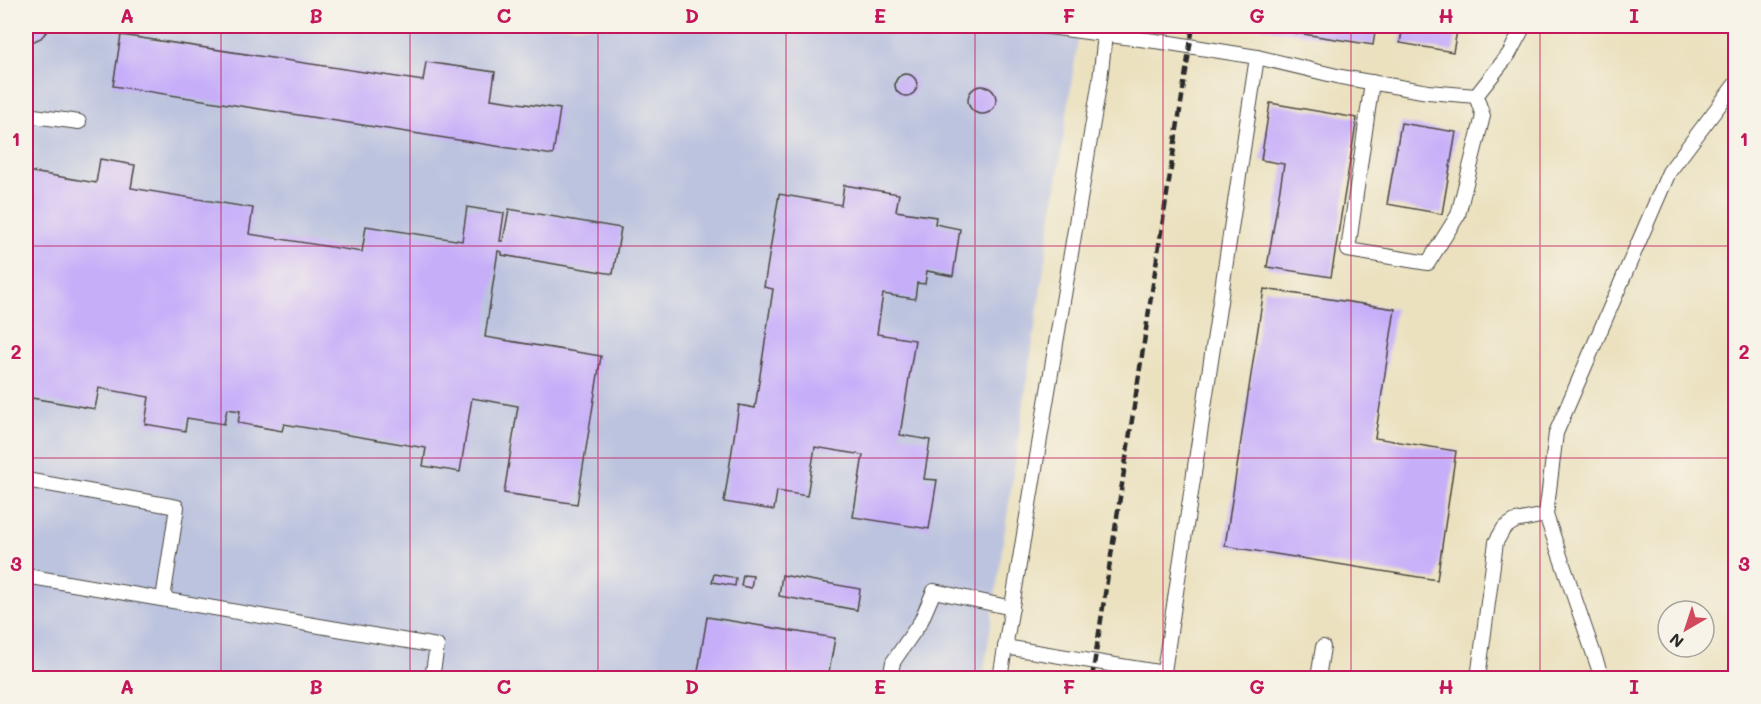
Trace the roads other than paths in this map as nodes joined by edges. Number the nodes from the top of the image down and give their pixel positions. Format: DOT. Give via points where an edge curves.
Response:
graph roads {
  1 [pos="1042,26"];
  2 [pos="1524,26"];
  3 [pos="1105,29"];
  4 [pos="1257,57"];
  5 [pos="1372,82"];
  6 [pos="1736,83"];
  7 [pos="1476,96"];
  8 [pos="26,115"];
  9 [pos="79,122"];
  10 [pos="26,480"];
  11 [pos="1546,514"];
  12 [pos="26,576"];
  13 [pos="163,599"];
  14 [pos="1012,608"];
  15 [pos="1005,646"];
  16 [pos="1323,647"];
  17 [pos="1163,676"];
  18 [pos="432,678"];
  19 [pos="890,678"];
  20 [pos="1000,678"];
  21 [pos="1318,678"];
  22 [pos="1479,678"];
  23 [pos="1602,678"];
  1 -- 3 [label="lane"];
  2 -- 7 [label="lane" via="1509,54"];
  3 -- 4 [label="lane"];
  3 -- 14 [label="lane" via="1100,80"];
  4 -- 5 [label="lane"];
  4 -- 17 [label="lane"];
  5 -- 7 [label="lane"];
  5 -- 7 [label="lane" via="1348,250 1428,263 1458,215 1482,116"];
  6 -- 11 [label="lane" via="1670,172 1660,194 1556,433"];
  8 -- 9 [label="lane"];
  10 -- 13 [label="lane" via="177,507"];
  11 -- 22 [label="lane" via="1515,521 1504,528 1496,542"];
  11 -- 23 [label="lane"];
  12 -- 13 [label="lane"];
  13 -- 18 [label="lane" via="437,646"];
  14 -- 15 [label="lane"];
  14 -- 19 [label="lane" via="934,591 921,621 893,662"];
  15 -- 17 [label="lane"];
  15 -- 20 [label="lane"];
  16 -- 21 [label="lane"];
}
